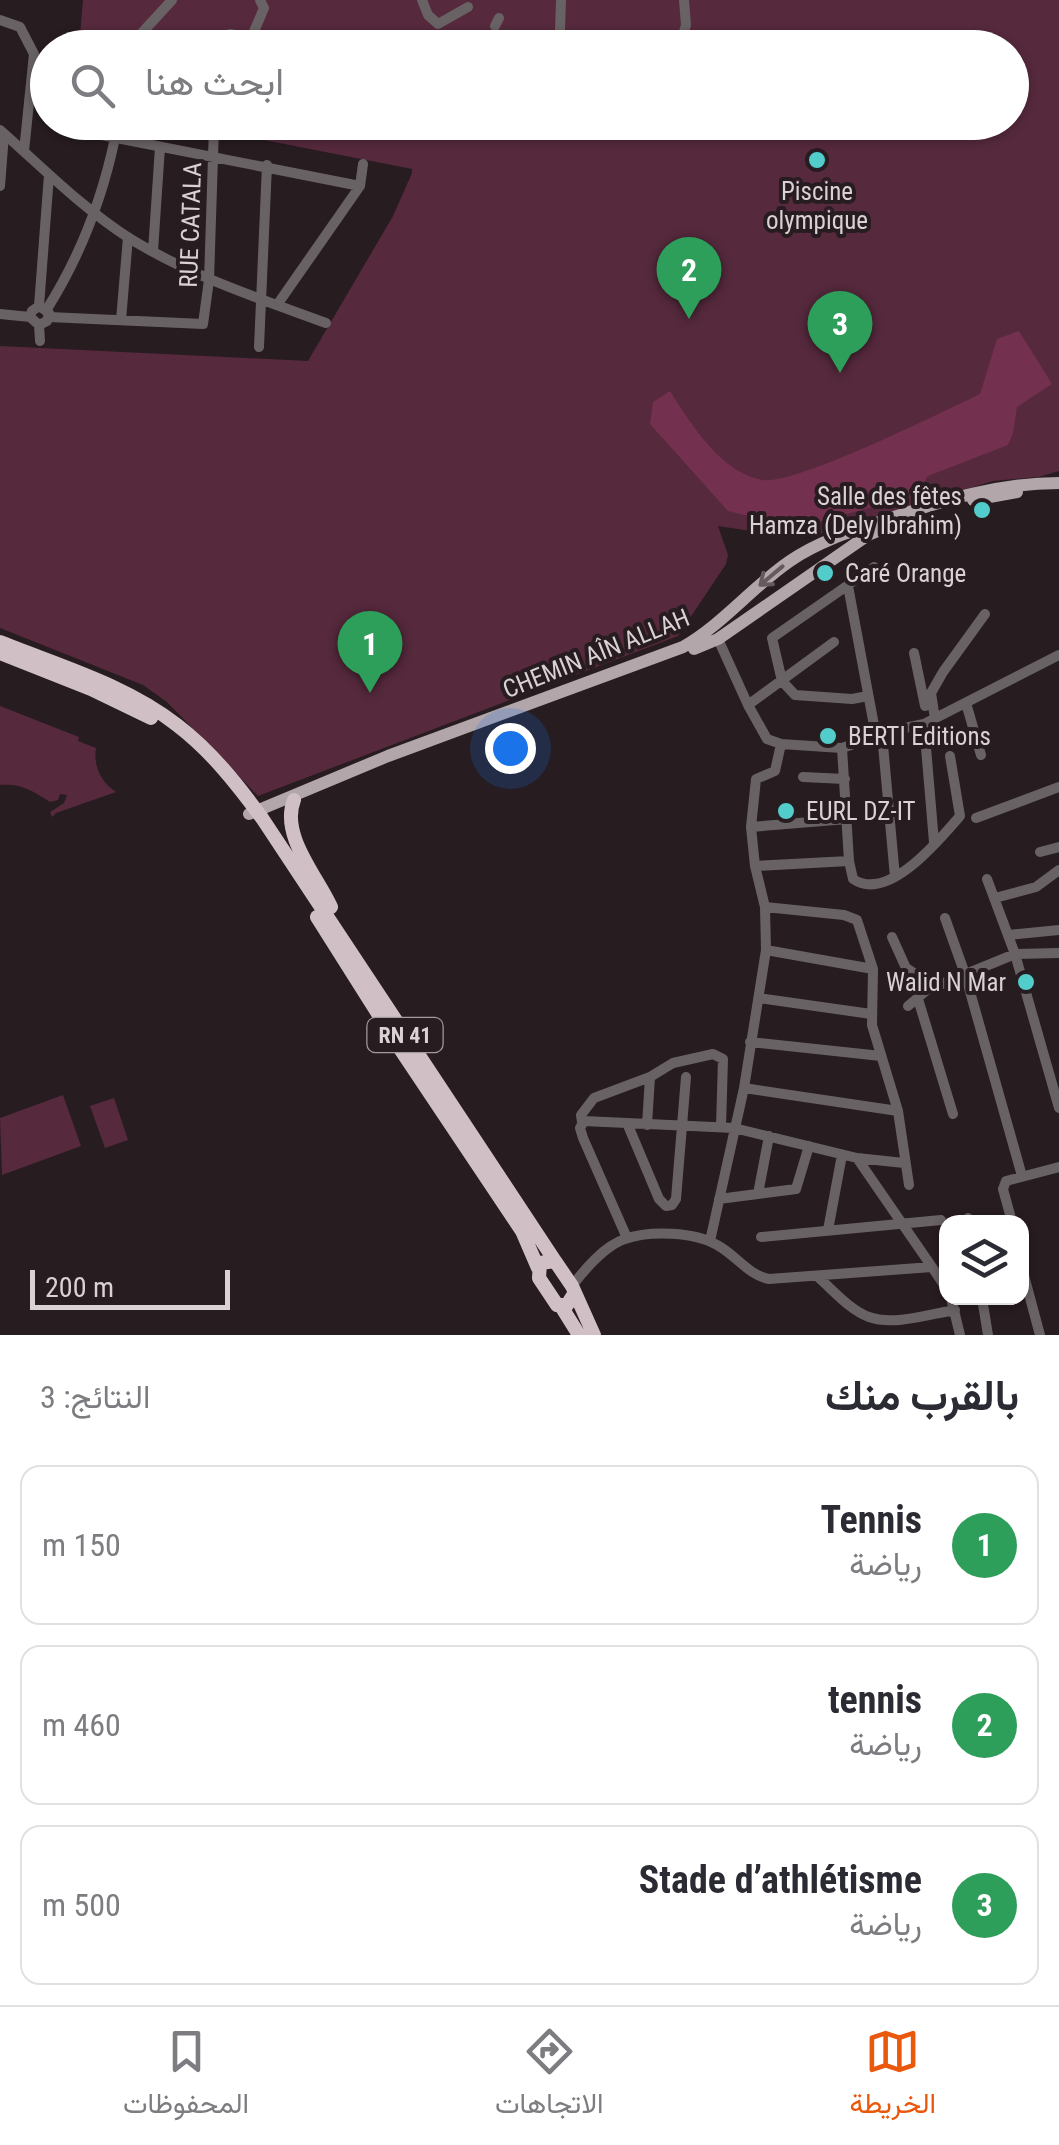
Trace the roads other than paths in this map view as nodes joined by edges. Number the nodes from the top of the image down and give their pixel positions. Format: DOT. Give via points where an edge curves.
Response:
graph roads {
  1 [pos="172,0"];
  2 [pos="261,0"];
  3 [pos="422,0"];
  4 [pos="561,0"];
  5 [pos="684,0"];
  6 [pos="468,6"];
  7 [pos="0,20"];
  8 [pos="144,30"];
  9 [pos="255,30"];
  10 [pos="560,30"];
  11 [pos="684,30"];
  12 [pos="30,47"];
  13 [pos="30,93"];
  14 [pos="2,132"];
  15 [pos="114,140"];
  16 [pos="126,140"];
  17 [pos="213,140"];
  18 [pos="160,146"];
  19 [pos="24,151"];
  20 [pos="212,155"];
  21 [pos="362,164"];
  22 [pos="267,165"];
  23 [pos="49,175"];
  24 [pos="0,186"];
  25 [pos="360,186"];
  26 [pos="95,213"];
  27 [pos="128,237"];
  28 [pos="153,252"];
  29 [pos="209,280"];
  30 [pos="260,299"];
  31 [pos="277,304"];
  32 [pos="0,314"];
  33 [pos="41,315"];
  34 [pos="121,320"];
  35 [pos="326,323"];
  36 [pos="40,341"];
  37 [pos="259,347"];
  38 [pos="1059,487"];
  39 [pos="835,537"];
  40 [pos="845,550"];
  41 [pos="874,567"];
  42 [pos="848,586"];
  43 [pos="984,614"];
  44 [pos="716,634"];
  45 [pos="0,642"];
  46 [pos="834,642"];
  47 [pos="914,652"];
  48 [pos="0,654"];
  49 [pos="1059,655"];
  50 [pos="782,681"];
  51 [pos="868,696"];
  52 [pos="966,703"];
  53 [pos="748,705"];
  54 [pos="929,722"];
  55 [pos="879,735"];
  56 [pos="780,744"];
  57 [pos="842,748"];
  58 [pos="981,755"];
  59 [pos="950,756"];
  60 [pos="804,777"];
  61 [pos="845,779"];
  62 [pos="1059,786"];
  63 [pos="294,800"];
  64 [pos="255,816"];
  65 [pos="976,818"];
  66 [pos="847,819"];
  67 [pos="751,827"];
  68 [pos="934,842"];
  69 [pos="1059,846"];
  70 [pos="1040,852"];
  71 [pos="849,861"];
  72 [pos="755,866"];
  73 [pos="1059,870"];
  74 [pos="895,877"];
  75 [pos="986,879"];
  76 [pos="995,898"];
  77 [pos="766,908"];
  78 [pos="945,918"];
  79 [pos="1059,930"];
  80 [pos="1008,935"];
  81 [pos="892,936"];
  82 [pos="344,940"];
  83 [pos="766,950"];
  84 [pos="1059,953"];
  85 [pos="1014,954"];
  86 [pos="873,969"];
  87 [pos="965,974"];
  88 [pos="759,998"];
  89 [pos="918,998"];
  90 [pos="871,1014"];
  91 [pos="750,1042"];
  92 [pos="881,1056"];
  93 [pos="650,1077"];
  94 [pos="686,1077"];
  95 [pos="744,1088"];
  96 [pos="1059,1108"];
  97 [pos="898,1111"];
  98 [pos="953,1114"];
  99 [pos="582,1122"];
  100 [pos="627,1123"];
  101 [pos="647,1125"];
  102 [pos="684,1126"];
  103 [pos="720,1127"];
  104 [pos="734,1128"];
  105 [pos="770,1136"];
  106 [pos="808,1146"];
  107 [pos="842,1154"];
  108 [pos="857,1158"];
  109 [pos="904,1163"];
  110 [pos="1059,1168"];
  111 [pos="1022,1176"];
  112 [pos="909,1185"];
  113 [pos="758,1194"];
  114 [pos="719,1199"];
  115 [pos="1010,1215"];
  116 [pos="939,1220"];
  117 [pos="901,1224"];
  118 [pos="828,1230"];
  119 [pos="761,1237"];
  120 [pos="626,1238"];
  121 [pos="710,1241"];
  122 [pos="559,1265"];
  123 [pos="588,1265"];
  124 [pos="538,1268"];
  125 [pos="932,1268"];
  126 [pos="819,1278"];
  127 [pos="939,1278"];
  128 [pos="573,1290"];
  129 [pos="1029,1294"];
  130 [pos="954,1305"];
  131 [pos="983,1305"];
  132 [pos="561,1306"];
  133 [pos="956,1310"];
  134 [pos="579,1335"];
  135 [pos="594,1335"];
  136 [pos="960,1335"];
  137 [pos="988,1335"];
  138 [pos="1040,1335"];
  1 -- 8 [label="street"];
  2 -- 9 [label="street"];
  3 -- 6 [label="street" via="438,24"];
  4 -- 10 [label="street"];
  5 -- 11 [label="street"];
  7 -- 12 [label="street" via="20,28"];
  13 -- 19 [label="street"];
  14 -- 19 [label="street"];
  14 -- 24 [label="street"];
  15 -- 26 [label="street"];
  16 -- 18 [label="street"];
  17 -- 20 [label="street, RUE CATALA"];
  18 -- 20 [label="street"];
  18 -- 28 [label="street"];
  19 -- 23 [label="street"];
  20 -- 22 [label="street"];
  20 -- 29 [label="street, RUE CATALA"];
  21 -- 25 [label="street"];
  22 -- 25 [label="street"];
  22 -- 30 [label="street"];
  23 -- 26 [label="street"];
  23 -- 33 [label="street"];
  25 -- 31 [label="street"];
  26 -- 27 [label="street"];
  26 -- 33 [label="street" via="71,271"];
  27 -- 28 [label="street"];
  27 -- 34 [label="street"];
  28 -- 29 [label="street"];
  29 -- 30 [label="street"];
  29 -- 34 [label="street, RUE CATALA" via="203,324"];
  30 -- 31 [label="street"];
  30 -- 37 [label="street"];
  31 -- 35 [label="street"];
  32 -- 33 [label="street"];
  33 -- 34 [label="street"];
  33 -- 36 [label="street"];
  38 -- 39 [label="main road, CHEMIN AÎN ALLAH" via="1034,483 970,492"];
  38 -- 40 [label="main road, CHEMIN AÎN ALLAH" via="954,504"];
  39 -- 40 [label="main road"];
  39 -- 44 [label="main road, CHEMIN AÎN ALLAH, one-way" via="780,568"];
  40 -- 44 [label="main road, CHEMIN AÎN ALLAH"];
  41 -- 42 [label="street"];
  42 -- 50 [label="street" via="772,638"];
  42 -- 51 [label="street"];
  43 -- 54 [label="street" via="942,672 930,697"];
  44 -- 53 [label="street"];
  44 -- 63 [label="main road, CHEMIN AÎN ALLAH"];
  44 -- 64 [label="main road, CHEMIN AÎN ALLAH" via="388,756"];
  45 -- 64 [label="highway, RN 41" via="157,711 214,758"];
  46 -- 50 [label="street"];
  47 -- 54 [label="street"];
  48 -- 64 [label="highway, RN 41" via="157,722"];
  49 -- 52 [label="street"];
  50 -- 51 [label="street" via="795,695"];
  50 -- 53 [label="street"];
  51 -- 55 [label="street"];
  52 -- 54 [label="street"];
  52 -- 58 [label="street"];
  53 -- 56 [label="street" via="764,736"];
  54 -- 55 [label="street"];
  54 -- 68 [label="street"];
  55 -- 57 [label="street"];
  55 -- 74 [label="street"];
  56 -- 57 [label="street"];
  56 -- 67 [label="street" via="775,771 756,779"];
  57 -- 61 [label="street"];
  59 -- 68 [label="street" via="960,816"];
  60 -- 61 [label="street"];
  61 -- 66 [label="street"];
  62 -- 65 [label="street"];
  63 -- 64 [label="main road, CHEMIN AÎN ALLAH"];
  63 -- 82 [label="highway" via="293,832"];
  64 -- 82 [label="highway, RN 41"];
  64 -- 124 [label="highway, RN 41" via="522,1231"];
  66 -- 67 [label="street"];
  66 -- 71 [label="street"];
  67 -- 72 [label="street"];
  68 -- 74 [label="street"];
  69 -- 70 [label="street"];
  71 -- 72 [label="street"];
  71 -- 74 [label="street" via="856,882 880,884"];
  72 -- 77 [label="street"];
  73 -- 76 [label="street" via="1036,887"];
  75 -- 76 [label="street"];
  76 -- 80 [label="street"];
  77 -- 83 [label="street"];
  77 -- 86 [label="street" via="857,920"];
  78 -- 87 [label="street"];
  79 -- 80 [label="street"];
  80 -- 85 [label="street"];
  81 -- 89 [label="street" via="906,968 920,977"];
  82 -- 122 [label="highway, RN 41"];
  83 -- 86 [label="street"];
  83 -- 88 [label="street"];
  84 -- 85 [label="street"];
  85 -- 87 [label="street"];
  85 -- 96 [label="street"];
  86 -- 90 [label="street"];
  87 -- 89 [label="street"];
  87 -- 111 [label="street"];
  88 -- 90 [label="street"];
  88 -- 91 [label="street"];
  89 -- 98 [label="street"];
  90 -- 92 [label="street"];
  91 -- 92 [label="street"];
  91 -- 95 [label="street"];
  92 -- 97 [label="street"];
  93 -- 99 [label="street" via="594,1098"];
  93 -- 101 [label="street"];
  93 -- 103 [label="street" via="673,1062 722,1058"];
  94 -- 102 [label="street"];
  95 -- 97 [label="street"];
  95 -- 104 [label="street"];
  97 -- 109 [label="street"];
  99 -- 100 [label="street"];
  99 -- 120 [label="street"];
  100 -- 101 [label="street"];
  100 -- 102 [label="street" via="659,1199 669,1206 676,1199"];
  101 -- 102 [label="street"];
  102 -- 103 [label="street"];
  103 -- 104 [label="street"];
  104 -- 105 [label="street"];
  104 -- 114 [label="street"];
  105 -- 106 [label="street"];
  105 -- 113 [label="street"];
  106 -- 107 [label="street"];
  106 -- 113 [label="street" via="798,1188"];
  107 -- 108 [label="street"];
  107 -- 118 [label="street"];
  108 -- 109 [label="street"];
  108 -- 117 [label="street"];
  109 -- 112 [label="street"];
  110 -- 111 [label="street"];
  111 -- 115 [label="street" via="1003,1186"];
  113 -- 114 [label="street"];
  114 -- 121 [label="street"];
  116 -- 117 [label="street"];
  117 -- 118 [label="street"];
  117 -- 125 [label="street"];
  118 -- 119 [label="street"];
  120 -- 121 [label="street" via="681,1234"];
  120 -- 123 [label="street"];
  121 -- 126 [label="street" via="762,1278"];
  122 -- 123 [label="street"];
  122 -- 124 [label="highway" via="542,1261"];
  122 -- 128 [label="highway"];
  123 -- 128 [label="street"];
  124 -- 132 [label="highway" via="544,1288"];
  125 -- 126 [label="street"];
  125 -- 127 [label="street"];
  126 -- 133 [label="street" via="875,1319"];
  128 -- 132 [label="highway"];
  128 -- 135 [label="highway"];
  129 -- 138 [label="street"];
  130 -- 133 [label="street"];
  131 -- 137 [label="street"];
  132 -- 134 [label="highway"];
  133 -- 136 [label="street"];
}
